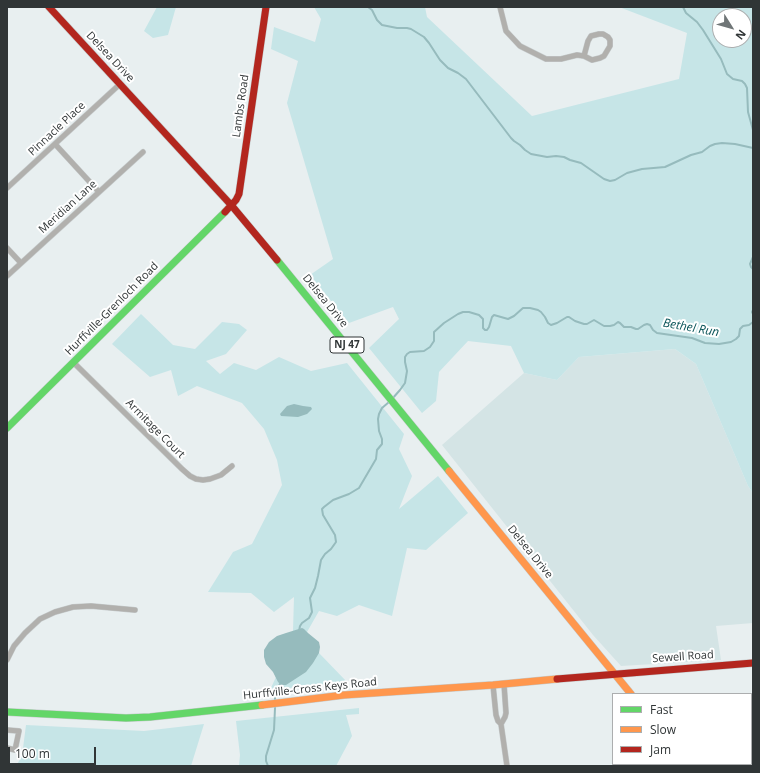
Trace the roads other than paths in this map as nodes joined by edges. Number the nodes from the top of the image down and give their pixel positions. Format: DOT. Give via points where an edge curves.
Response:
graph roads {
  1 [pos="49,7"];
  2 [pos="266,7"];
  3 [pos="500,7"];
  4 [pos="584,56"];
  5 [pos="120,84"];
  6 [pos="55,144"];
  7 [pos="143,152"];
  8 [pos="8,184"];
  9 [pos="99,192"];
  10 [pos="232,206"];
  11 [pos="7,248"];
  12 [pos="21,263"];
  13 [pos="7,276"];
  14 [pos="73,362"];
  15 [pos="7,428"];
  16 [pos="232,466"];
  17 [pos="135,610"];
  18 [pos="7,660"];
  19 [pos="753,663"];
  20 [pos="615,674"];
  21 [pos="504,684"];
  22 [pos="493,685"];
  23 [pos="630,693"];
  24 [pos="7,712"];
  25 [pos="502,724"];
  26 [pos="7,730"];
  27 [pos="7,748"];
  28 [pos="507,766"];
  1 -- 5 [label="main road, Delsea Drive / NJ 47"];
  2 -- 10 [label="main road, Lambs Road" via="239,194"];
  3 -- 4 [label="street" via="506,31 520,46 546,58"];
  4 -- 4 [label="street" via="592,60 604,56 610,46 608,37 603,34 591,36"];
  5 -- 6 [label="street, Pinnacle Place"];
  5 -- 10 [label="main road, Delsea Drive / NJ 47"];
  6 -- 8 [label="street, Pinnacle Place"];
  6 -- 9 [label="street"];
  7 -- 9 [label="street, Meridian Lane"];
  9 -- 12 [label="street, Meridian Lane"];
  10 -- 14 [label="main road, Hurffville-Grenloch Road"];
  10 -- 20 [label="main road, Delsea Drive / NJ 47"];
  11 -- 12 [label="street"];
  12 -- 13 [label="street, Meridian Lane"];
  14 -- 15 [label="main road, Hurffville-Grenloch Road"];
  14 -- 16 [label="street, Armitage Court" via="190,476 196,479 210,479 221,475"];
  17 -- 18 [label="street" via="91,606 55,612 40,619 25,633"];
  19 -- 20 [label="main road, Sewell Road"];
  20 -- 21 [label="main road, Hurffville-Cross Keys Road"];
  20 -- 23 [label="main road, Delsea Drive / NJ 47"];
  21 -- 22 [label="main road, Hurffville-Cross Keys Road"];
  21 -- 25 [label="street" via="506,713"];
  22 -- 24 [label="main road, Hurffville-Cross Keys Road" via="344,695 150,717"];
  22 -- 25 [label="street" via="496,715"];
  25 -- 28 [label="street"];
  26 -- 27 [label="street" via="19,732 15,750"];
}
